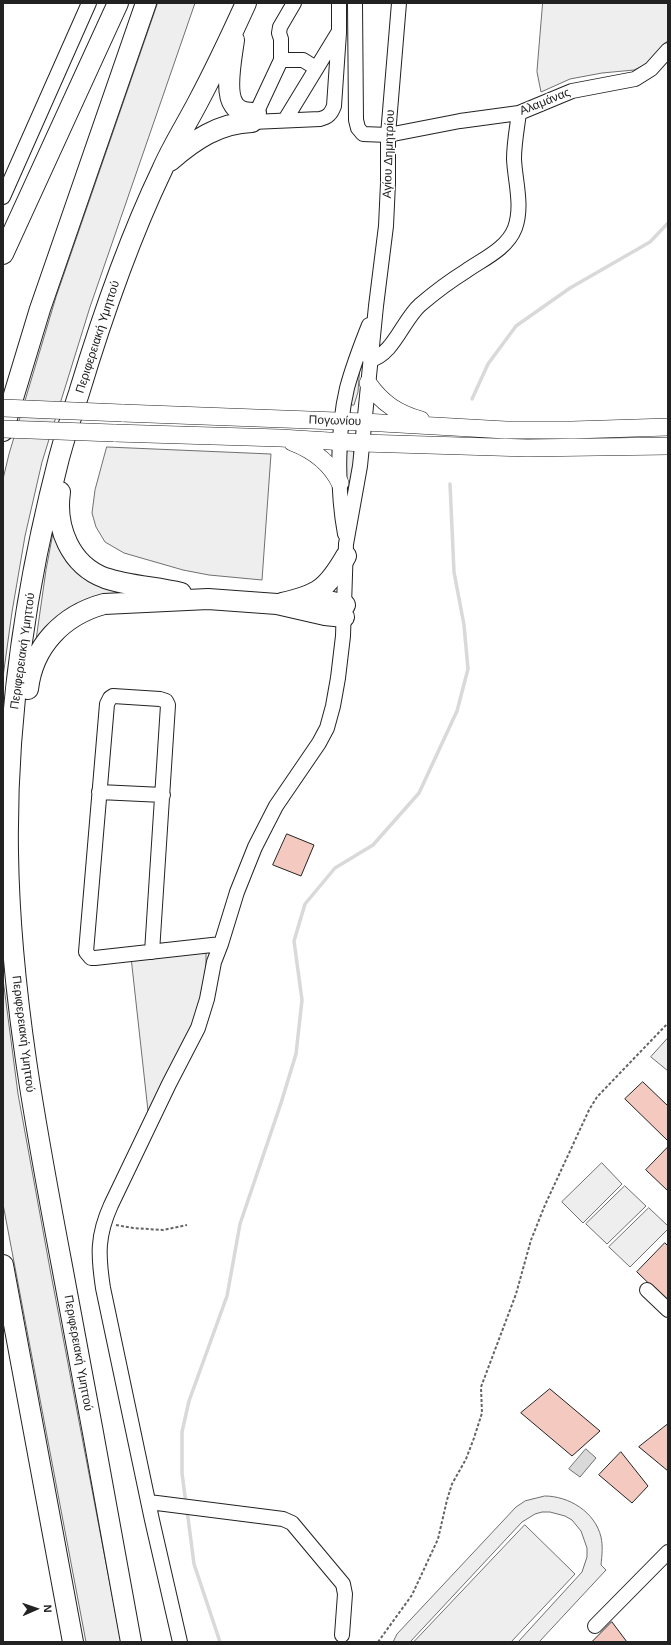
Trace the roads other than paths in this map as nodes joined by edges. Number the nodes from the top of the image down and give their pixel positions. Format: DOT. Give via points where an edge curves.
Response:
graph roads {
  1 [pos="89,3"];
  2 [pos="118,3"];
  3 [pos="146,3"];
  4 [pos="246,3"];
  5 [pos="294,3"];
  6 [pos="339,3"];
  7 [pos="355,3"];
  8 [pos="399,3"];
  9 [pos="235,26"];
  10 [pos="339,33"];
  11 [pos="668,50"];
  12 [pos="281,60"];
  13 [pos="316,68"];
  14 [pos="519,114"];
  15 [pos="254,117"];
  16 [pos="285,120"];
  17 [pos="388,135"];
  18 [pos="163,166"];
  19 [pos="3,197"];
  20 [pos="3,254"];
  21 [pos="376,306"];
  22 [pos="370,360"];
  23 [pos="368,383"];
  24 [pos="3,408"];
  25 [pos="342,422"];
  26 [pos="364,422"];
  27 [pos="448,427"];
  28 [pos="668,427"];
  29 [pos="68,429"];
  30 [pos="3,430"];
  31 [pos="280,438"];
  32 [pos="340,441"];
  33 [pos="362,443"];
  34 [pos="668,446"];
  35 [pos="340,483"];
  36 [pos="346,550"];
  37 [pos="208,600"];
  38 [pos="296,600"];
  39 [pos="277,604"];
  40 [pos="344,611"];
  41 [pos="10,762"];
  42 [pos="99,792"];
  43 [pos="163,795"];
  44 [pos="221,944"];
  45 [pos="152,952"];
  46 [pos="3,1265"];
  47 [pos="647,1290"];
  48 [pos="668,1310"];
  49 [pos="149,1502"];
  50 [pos="668,1552"];
  51 [pos="595,1626"];
  52 [pos="342,1635"];
  53 [pos="73,1642"];
  54 [pos="131,1642"];
  55 [pos="180,1642"];
  1 -- 19 [label="street"];
  2 -- 20 [label="highway"];
  3 -- 30 [label="highway" via="40,309"];
  4 -- 9 [label="highway, Περιφερειακή Υμηττού"];
  5 -- 12 [label="street" via="280,26"];
  6 -- 10 [label="street"];
  7 -- 17 [label="street, Αλαμάνας" via="356,120 363,134"];
  8 -- 17 [label="street, Αγίου Δημητρίου"];
  9 -- 15 [label="highway" via="231,97 233,105"];
  9 -- 18 [label="highway, Περιφερειακή Υμηττού" via="201,97"];
  10 -- 13 [label="street"];
  10 -- 16 [label="street" via="332,113 320,120"];
  11 -- 14 [label="street, Αλαμάνας" via="651,69 636,79 572,91"];
  12 -- 13 [label="street" via="303,60"];
  12 -- 15 [label="street"];
  13 -- 16 [label="street"];
  14 -- 17 [label="street, Αλαμάνας" via="460,121"];
  14 -- 22 [label="street" via="514,150 518,214 512,236 494,253 418,307 386,351 378,358"];
  15 -- 16 [label="street"];
  15 -- 18 [label="highway" via="209,132"];
  17 -- 21 [label="street, Αγίου Δημητρίου" via="386,226"];
  18 -- 29 [label="highway, Περιφερειακή Υμηττού" via="140,218 100,324"];
  21 -- 22 [label="street"];
  21 -- 25 [label="street" via="350,379"];
  22 -- 23 [label="street"];
  23 -- 26 [label="street"];
  23 -- 27 [label="main road" via="381,399 398,412"];
  24 -- 25 [label="main road, Πογωνίου, bridge"];
  25 -- 26 [label="main road, Πογωνίου"];
  25 -- 32 [label="street"];
  26 -- 27 [label="main road, Πογωνίου"];
  26 -- 33 [label="street"];
  27 -- 28 [label="main road, Πογωνίου" via="538,430"];
  29 -- 37 [label="highway" via="59,515 66,542 74,554 83,564 104,577"];
  29 -- 41 [label="highway, Περιφερειακή Υμηττού" via="37,559 16,696"];
  30 -- 31 [label="main road, Πογωνίου, bridge"];
  31 -- 32 [label="main road, Πογωνίου"];
  31 -- 35 [label="main road" via="312,450 332,469"];
  32 -- 33 [label="main road, Πογωνίου"];
  32 -- 35 [label="street"];
  33 -- 34 [label="main road, Πογωνίου" via="555,449"];
  33 -- 36 [label="street"];
  35 -- 36 [label="street"];
  36 -- 38 [label="highway" via="338,569 322,589"];
  36 -- 40 [label="street"];
  37 -- 39 [label="highway"];
  37 -- 41 [label="highway" via="104,604 88,608 61,625 43,646 32,668 22,727"];
  38 -- 39 [label="highway"];
  38 -- 40 [label="highway" via="320,599"];
  39 -- 40 [label="highway" via="325,615"];
  40 -- 44 [label="street" via="338,678 326,728 261,834 237,892"];
  41 -- 54 [label="highway, Περιφερειακή Υμηττού" via="10,918 29,1084"];
  42 -- 43 [label="street"];
  42 -- 43 [label="street" via="107,704 110,698 160,698 168,705"];
  42 -- 45 [label="street" via="86,952 91,958 95,958"];
  43 -- 45 [label="street"];
  44 -- 45 [label="street"];
  44 -- 49 [label="street" via="198,1028 104,1222 99,1246 102,1282"];
  46 -- 53 [label="highway"];
  47 -- 48 [label="street"];
  49 -- 52 [label="street" via="283,1519 292,1523 343,1584 345,1594"];
  49 -- 55 [label="street"];
  50 -- 51 [label="street"];
}
